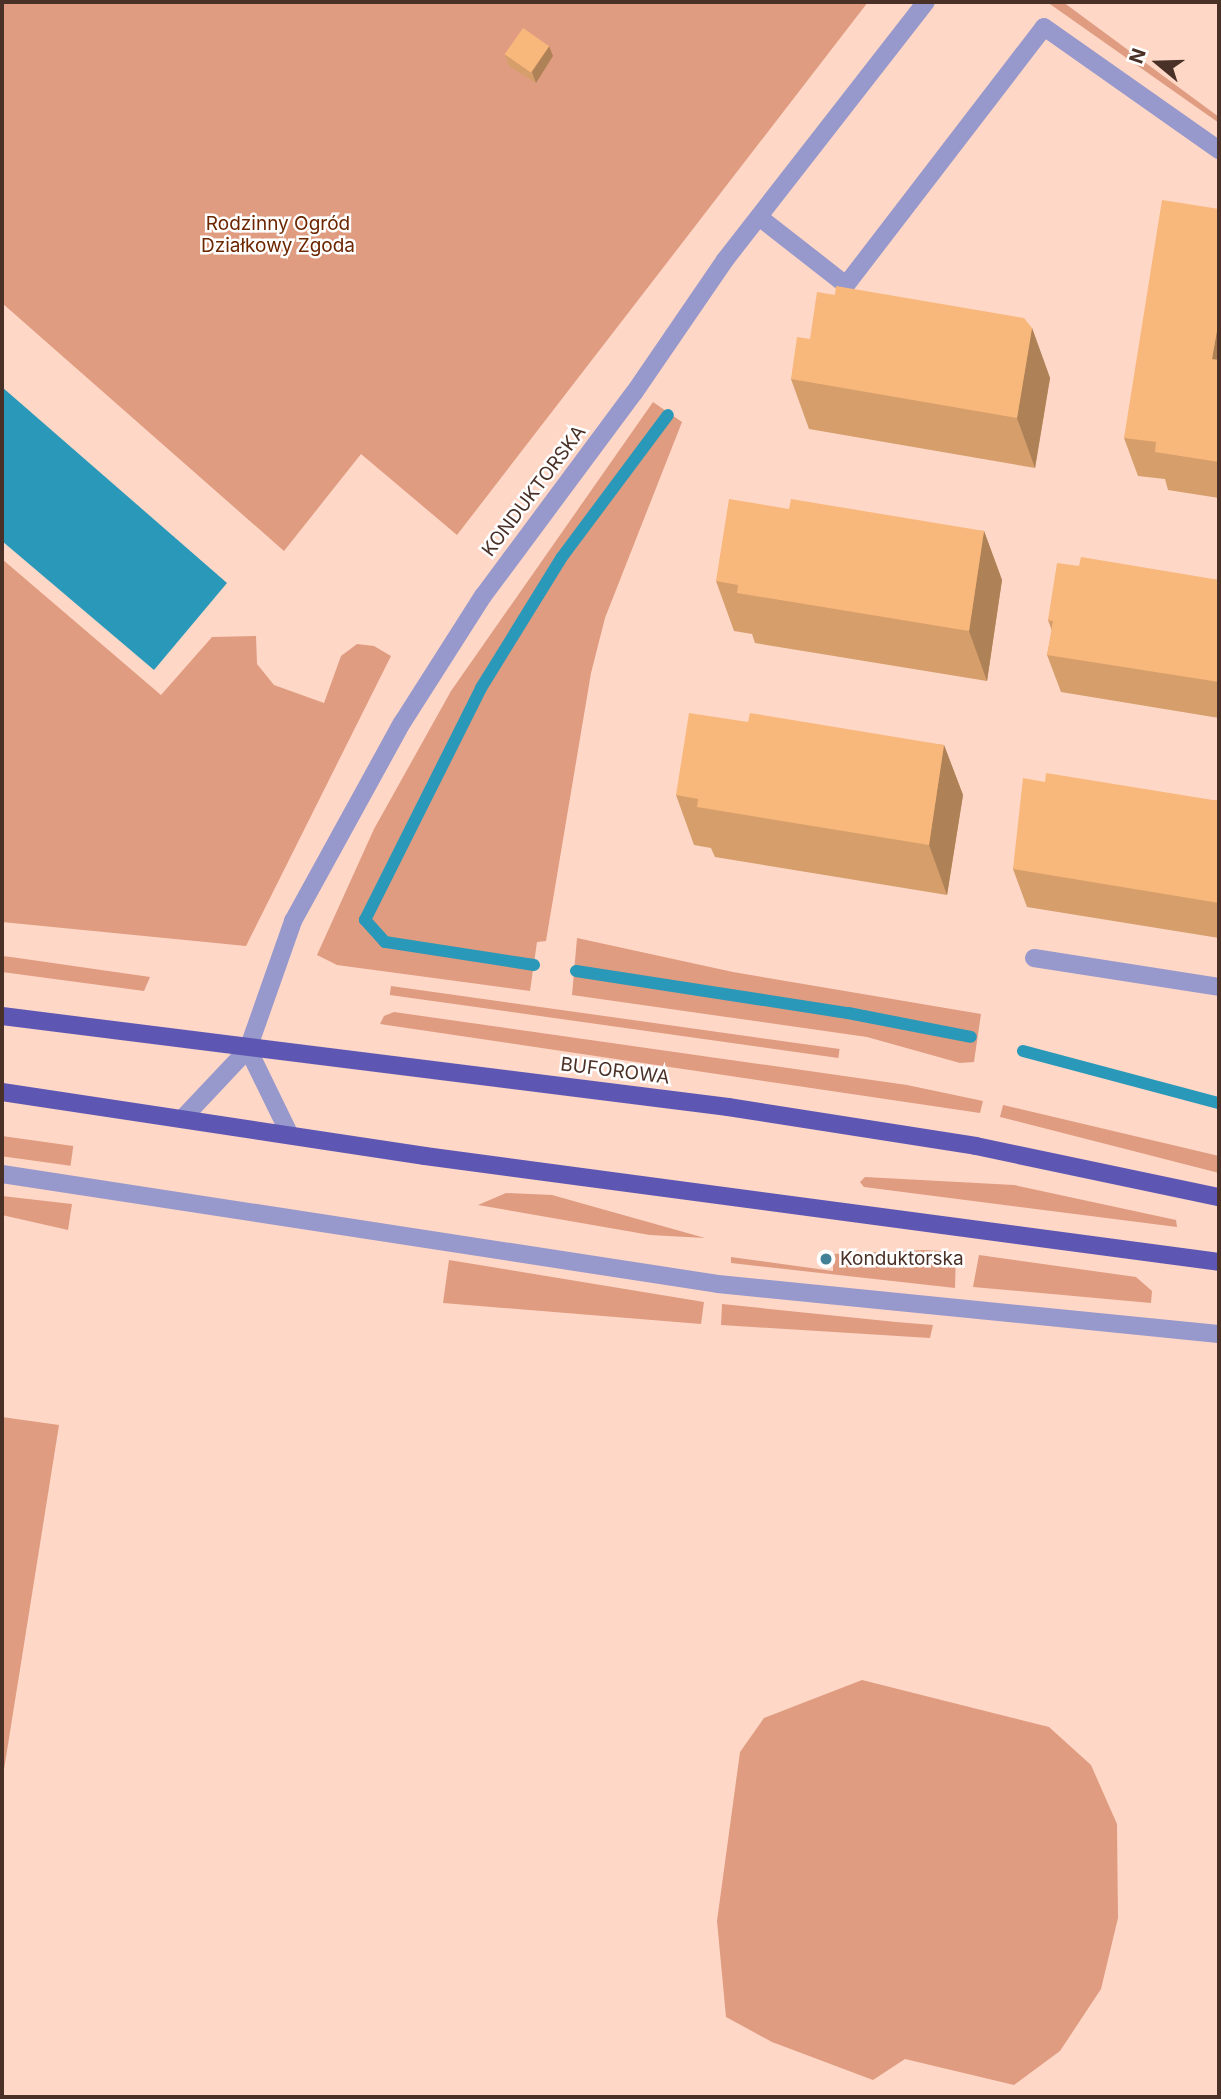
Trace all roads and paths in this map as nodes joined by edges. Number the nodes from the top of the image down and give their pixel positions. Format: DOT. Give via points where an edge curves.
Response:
graph roads {
  1 [pos="926,2"];
  2 [pos="1219,150"];
  3 [pos="759,217"];
  4 [pos="1034,958"];
  5 [pos="1219,987"];
  6 [pos="2,1016"];
  7 [pos="248,1049"];
  8 [pos="2,1092"];
  9 [pos="183,1118"];
  10 [pos="289,1133"];
  11 [pos="2,1174"];
  12 [pos="1219,1198"];
  13 [pos="1219,1262"];
  14 [pos="1219,1334"];
  1 -- 3 [label="street, KONDUKTORSKA"];
  2 -- 3 [label="street" via="1044,27 846,285"];
  3 -- 7 [label="street, KONDUKTORSKA" via="539,517 402,723 293,921"];
  4 -- 5 [label="street"];
  6 -- 7 [label="main road, BUFOROWA"];
  7 -- 9 [label="street, KONDUKTORSKA"];
  7 -- 10 [label="street"];
  7 -- 12 [label="main road, BUFOROWA" via="728,1107 976,1146"];
  8 -- 9 [label="main road"];
  9 -- 10 [label="main road"];
  10 -- 13 [label="main road" via="439,1158"];
  11 -- 14 [label="street" via="718,1284"];
}
